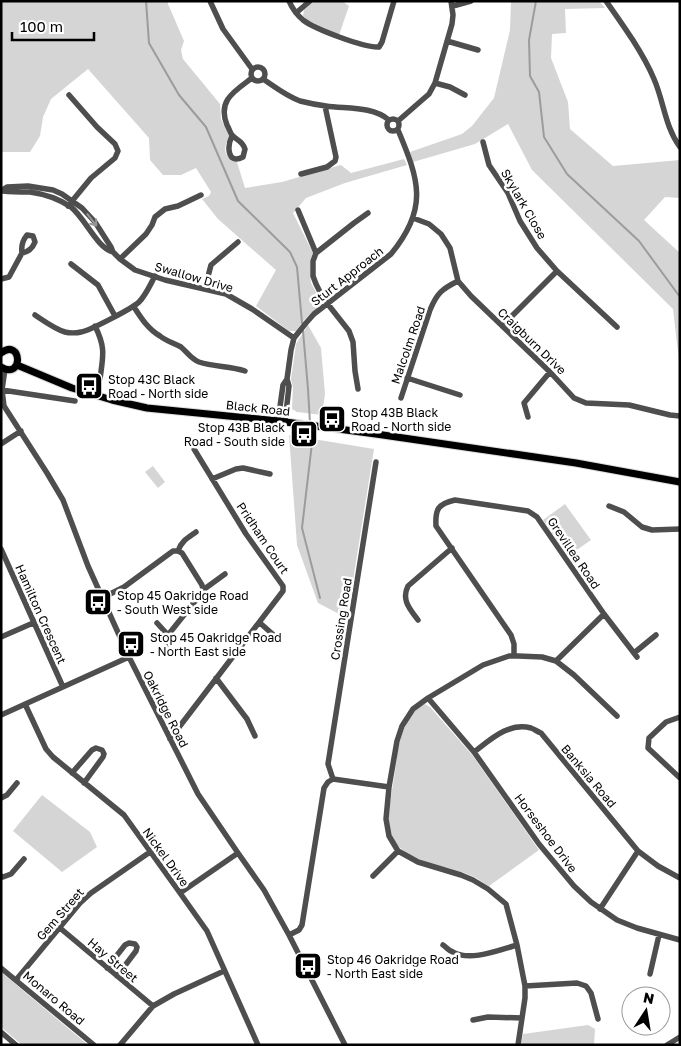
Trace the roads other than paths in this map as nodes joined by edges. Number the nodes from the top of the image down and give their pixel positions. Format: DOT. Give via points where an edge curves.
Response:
graph roads {
  1 [pos="210,1"];
  2 [pos="289,1"];
  3 [pos="310,1"];
  4 [pos="394,1"];
  5 [pos="471,1"];
  6 [pos="606,1"];
  7 [pos="452,4"];
  8 [pos="296,13"];
  9 [pos="447,41"];
  10 [pos="478,50"];
  11 [pos="252,69"];
  12 [pos="252,78"];
  13 [pos="263,79"];
  14 [pos="435,83"];
  15 [pos="69,95"];
  16 [pos="465,95"];
  17 [pos="325,106"];
  18 [pos="389,120"];
  19 [pos="398,121"];
  20 [pos="398,130"];
  21 [pos="232,136"];
  22 [pos="483,142"];
  23 [pos="680,147"];
  24 [pos="301,174"];
  25 [pos="2,191"];
  26 [pos="201,195"];
  27 [pos="72,200"];
  28 [pos="68,206"];
  29 [pos="298,210"];
  30 [pos="368,213"];
  31 [pos="413,218"];
  32 [pos="238,242"];
  33 [pos="113,252"];
  34 [pos="22,253"];
  35 [pos="316,253"];
  36 [pos="120,259"];
  37 [pos="72,264"];
  38 [pos="557,271"];
  39 [pos="155,276"];
  40 [pos="1,279"];
  41 [pos="458,281"];
  42 [pos="205,288"];
  43 [pos="328,304"];
  44 [pos="134,307"];
  45 [pos="35,315"];
  46 [pos="115,316"];
  47 [pos="96,326"];
  48 [pos="502,326"];
  49 [pos="616,327"];
  50 [pos="294,338"];
  51 [pos="1,353"];
  52 [pos="17,365"];
  53 [pos="3,368"];
  54 [pos="245,371"];
  55 [pos="550,372"];
  56 [pos="407,378"];
  57 [pos="100,379"];
  58 [pos="358,389"];
  59 [pos="2,392"];
  60 [pos="460,395"];
  61 [pos="401,398"];
  62 [pos="75,401"];
  63 [pos="680,416"];
  64 [pos="528,417"];
  65 [pos="281,421"];
  66 [pos="20,432"];
  67 [pos="194,441"];
  68 [pos="1,444"];
  69 [pos="376,462"];
  70 [pos="270,474"];
  71 [pos="212,479"];
  72 [pos="680,482"];
  73 [pos="609,506"];
  74 [pos="680,529"];
  75 [pos="196,532"];
  76 [pos="452,548"];
  77 [pos="1,549"];
  78 [pos="178,551"];
  79 [pos="225,574"];
  80 [pos="203,590"];
  81 [pos="102,598"];
  82 [pos="604,614"];
  83 [pos="418,620"];
  84 [pos="34,623"];
  85 [pos="157,623"];
  86 [pos="260,623"];
  87 [pos="168,635"];
  88 [pos="656,635"];
  89 [pos="1,637"];
  90 [pos="277,638"];
  91 [pos="171,651"];
  92 [pos="514,656"];
  93 [pos="129,657"];
  94 [pos="556,662"];
  95 [pos="216,678"];
  96 [pos="63,687"];
  97 [pos="428,698"];
  98 [pos="25,704"];
  99 [pos="1,715"];
  100 [pos="617,716"];
  101 [pos="680,717"];
  102 [pos="255,736"];
  103 [pos="170,738"];
  104 [pos="474,752"];
  105 [pos="72,773"];
  106 [pos="680,778"];
  107 [pos="333,779"];
  108 [pos="17,783"];
  109 [pos="84,783"];
  110 [pos="390,787"];
  111 [pos="1,798"];
  112 [pos="638,850"];
  113 [pos="398,851"];
  114 [pos="150,852"];
  115 [pos="238,854"];
  116 [pos="24,859"];
  117 [pos="1,876"];
  118 [pos="373,876"];
  119 [pos="680,878"];
  120 [pos="180,893"];
  121 [pos="600,909"];
  122 [pos="60,928"];
  123 [pos="289,935"];
  124 [pos="659,935"];
  125 [pos="680,940"];
  126 [pos="443,945"];
  127 [pos="517,945"];
  128 [pos="1,968"];
  129 [pos="107,968"];
  130 [pos="224,971"];
  131 [pos="650,974"];
  132 [pos="117,976"];
  133 [pos="16,980"];
  134 [pos="525,986"];
  135 [pos="153,1006"];
  136 [pos="522,1018"];
  137 [pos="598,1019"];
  138 [pos="473,1020"];
  139 [pos="1,1032"];
  140 [pos="680,1037"];
  141 [pos="16,1045"];
  142 [pos="94,1045"];
  143 [pos="120,1045"];
  144 [pos="258,1045"];
  145 [pos="345,1045"];
  146 [pos="518,1045"];
  147 [pos="667,1045"];
  1 -- 11 [label="street" via="223,29"];
  2 -- 8 [label="street"];
  3 -- 8 [label="street"];
  4 -- 8 [label="street" via="382,42 374,48 323,30"];
  5 -- 7 [label="street"];
  6 -- 23 [label="street" via="656,82 667,122"];
  7 -- 9 [label="street"];
  9 -- 10 [label="street"];
  9 -- 14 [label="street"];
  11 -- 12 [label="street"];
  11 -- 13 [label="street" via="259,66 263,69"];
  12 -- 13 [label="street" via="256,81"];
  12 -- 21 [label="street" via="226,101 225,120"];
  13 -- 17 [label="street" via="290,97"];
  14 -- 16 [label="street"];
  14 -- 19 [label="street" via="429,94"];
  15 -- 27 [label="street" via="116,144 118,151 115,158"];
  17 -- 18 [label="street" via="371,111"];
  17 -- 24 [label="street" via="335,161 327,167"];
  18 -- 19 [label="street"];
  18 -- 20 [label="street" via="388,129"];
  19 -- 20 [label="street"];
  20 -- 31 [label="street, Sturt Approach" via="417,189"];
  22 -- 38 [label="street, Skylark Close" via="490,165 508,193 520,221"];
  25 -- 27 [label="street, Swallow Drive" via="7,187 28,186 62,194"];
  25 -- 28 [label="street, Swallow Drive" via="43,194"];
  26 -- 36 [label="street" via="165,209 155,217 146,234"];
  27 -- 28 [label="street"];
  27 -- 33 [label="street, Swallow Drive, one-way" via="95,222"];
  28 -- 33 [label="street, Swallow Drive" via="80,215 105,248"];
  29 -- 35 [label="street"];
  30 -- 35 [label="street"];
  31 -- 41 [label="street, Craigburn Drive" via="429,224 441,234 450,248"];
  31 -- 43 [label="street, Sturt Approach" via="391,254"];
  32 -- 42 [label="street" via="211,265"];
  33 -- 36 [label="street, Swallow Drive"];
  34 -- 40 [label="street" via="9,277"];
  35 -- 43 [label="street" via="313,276"];
  36 -- 39 [label="street, Swallow Drive" via="135,270"];
  37 -- 46 [label="street" via="98,285"];
  38 -- 48 [label="street"];
  38 -- 49 [label="street, Skylark Close"];
  39 -- 42 [label="street, Swallow Drive"];
  39 -- 44 [label="street"];
  41 -- 48 [label="street, Craigburn Drive"];
  41 -- 56 [label="street, Malcolm Road" via="435,296"];
  42 -- 50 [label="street, Swallow Drive" via="226,294 252,308"];
  43 -- 50 [label="street, Sturt Approach" via="310,318"];
  43 -- 58 [label="street" via="349,331 353,342"];
  44 -- 46 [label="street"];
  44 -- 54 [label="street" via="150,328 181,347 195,361"];
  45 -- 47 [label="street" via="66,332 80,332"];
  46 -- 47 [label="street"];
  47 -- 57 [label="street" via="104,352"];
  48 -- 55 [label="street, Craigburn Drive"];
  50 -- 65 [label="street, Sturt Approach" via="287,379 283,385"];
  51 -- 52 [label="main road" via="4,350 16,352"];
  52 -- 53 [label="main road" via="10,370"];
  52 -- 65 [label="main road, Black Road" via="72,388 147,408"];
  53 -- 59 [label="street, Oakridge Road"];
  55 -- 63 [label="street, Craigburn Drive" via="574,398 586,403 629,404"];
  55 -- 64 [label="street" via="524,404"];
  56 -- 60 [label="street"];
  56 -- 61 [label="street, Malcolm Road"];
  59 -- 62 [label="street"];
  59 -- 66 [label="street, Oakridge Road" via="4,406"];
  65 -- 72 [label="main road, Black Road" via="576,463"];
  66 -- 68 [label="street"];
  66 -- 81 [label="street, Oakridge Road" via="63,500"];
  67 -- 71 [label="street, Pridham Court" via="194,450"];
  69 -- 107 [label="street, Crossing Road" via="328,764"];
  70 -- 71 [label="street" via="243,468"];
  71 -- 86 [label="street, Pridham Court" via="283,586 283,591"];
  73 -- 74 [label="street" via="624,512 642,527"];
  75 -- 78 [label="street" via="184,540"];
  76 -- 82 [label="street, Grevillea Road" via="436,526 438,509 444,503 455,500 528,511 537,517"];
  76 -- 83 [label="street" via="405,591 406,604"];
  76 -- 92 [label="street, Grevillea Road" via="511,635"];
  77 -- 84 [label="street, Hamilton Crescent"];
  78 -- 80 [label="street"];
  78 -- 81 [label="street" via="173,551 124,587"];
  79 -- 80 [label="street"];
  80 -- 87 [label="street"];
  81 -- 93 [label="street, Oakridge Road"];
  82 -- 88 [label="street, Grevillea Road" via="635,655"];
  82 -- 94 [label="street"];
  84 -- 89 [label="street"];
  84 -- 96 [label="street, Hamilton Crescent"];
  85 -- 87 [label="street"];
  86 -- 90 [label="street"];
  86 -- 95 [label="street, Pridham Court"];
  87 -- 91 [label="street"];
  92 -- 94 [label="street" via="542,657"];
  92 -- 97 [label="street" via="482,665"];
  93 -- 96 [label="street"];
  93 -- 103 [label="street, Oakridge Road"];
  94 -- 100 [label="street"];
  95 -- 102 [label="street" via="247,719"];
  95 -- 103 [label="street, Pridham Court"];
  96 -- 98 [label="street"];
  97 -- 104 [label="street, Horseshoe Drive"];
  97 -- 110 [label="street" via="414,709 402,726"];
  98 -- 99 [label="street"];
  98 -- 105 [label="street, Nickel Drive" via="46,749"];
  101 -- 106 [label="street" via="666,722 649,738 648,748"];
  103 -- 115 [label="street, Oakridge Road" via="198,794"];
  104 -- 112 [label="street, Banksia Road" via="505,730 532,728 541,733"];
  104 -- 121 [label="street, Horseshoe Drive" via="539,844 574,886"];
  105 -- 109 [label="street, Nickel Drive"];
  105 -- 109 [label="street" via="92,750 102,750 103,758"];
  107 -- 110 [label="street"];
  107 -- 123 [label="street" via="324,788 302,925"];
  108 -- 111 [label="street"];
  109 -- 114 [label="street, Nickel Drive" via="124,815"];
  110 -- 113 [label="street" via="386,819 389,836"];
  112 -- 119 [label="street, Banksia Road"];
  112 -- 121 [label="street"];
  113 -- 118 [label="street"];
  113 -- 127 [label="street" via="418,862 462,875 488,888 506,904"];
  114 -- 120 [label="street, Nickel Drive"];
  114 -- 122 [label="street, Gem Street" via="91,893"];
  115 -- 120 [label="street"];
  115 -- 123 [label="street, Oakridge Road" via="264,890"];
  116 -- 117 [label="street" via="11,874"];
  120 -- 130 [label="street, Nickel Drive" via="206,931"];
  121 -- 124 [label="street, Horseshoe Drive" via="617,920"];
  122 -- 129 [label="street, Hay Street"];
  122 -- 133 [label="street, Gem Street"];
  123 -- 145 [label="street, Oakridge Road"];
  124 -- 125 [label="street, Horseshoe Drive"];
  124 -- 131 [label="street"];
  126 -- 127 [label="street" via="459,955 469,956"];
  127 -- 134 [label="street"];
  128 -- 133 [label="street, Monaro Road"];
  129 -- 132 [label="street, Hay Street"];
  129 -- 132 [label="street" via="125,945 135,944 136,951"];
  130 -- 135 [label="street"];
  130 -- 144 [label="street, Nickel Drive"];
  132 -- 135 [label="street, Hay Street"];
  133 -- 142 [label="street, Monaro Road"];
  134 -- 136 [label="street"];
  134 -- 137 [label="street" via="578,983 586,986"];
  135 -- 143 [label="street"];
  136 -- 138 [label="street"];
  136 -- 146 [label="street"];
  139 -- 141 [label="street"];
  140 -- 147 [label="street"];
}
